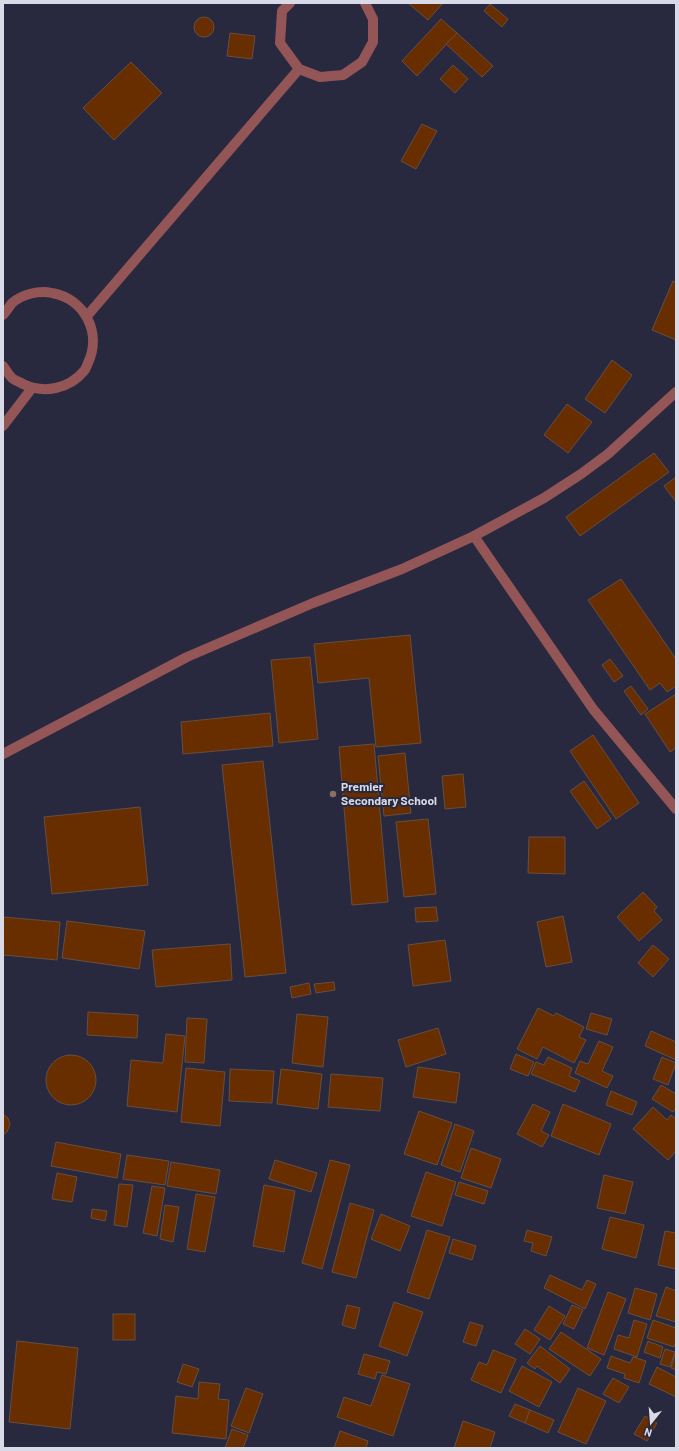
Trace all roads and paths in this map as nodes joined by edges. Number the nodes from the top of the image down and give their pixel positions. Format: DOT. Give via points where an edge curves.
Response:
graph roads {
  1 [pos="290,3"];
  2 [pos="365,3"];
  3 [pos="299,69"];
  4 [pos="3,316"];
  5 [pos="87,316"];
  6 [pos="3,366"];
  7 [pos="32,388"];
  8 [pos="676,392"];
  9 [pos="3,426"];
  10 [pos="474,536"];
  11 [pos="3,754"];
  12 [pos="676,809"];
  1 -- 3 [label="street" via="282,11 280,43"];
  2 -- 3 [label="street" via="373,19 373,42 362,62 343,75 336,76 320,77"];
  3 -- 5 [label="street"];
  4 -- 5 [label="street" via="13,303 28,294 44,291 61,294 76,303"];
  5 -- 7 [label="street" via="94,335 92,354 84,371 70,384 51,390"];
  6 -- 7 [label="street" via="13,379"];
  7 -- 9 [label="street"];
  8 -- 10 [label="street" via="608,454 581,474 544,498"];
  10 -- 11 [label="street" via="402,569 313,603 187,657"];
  10 -- 12 [label="street" via="593,709"];
}
